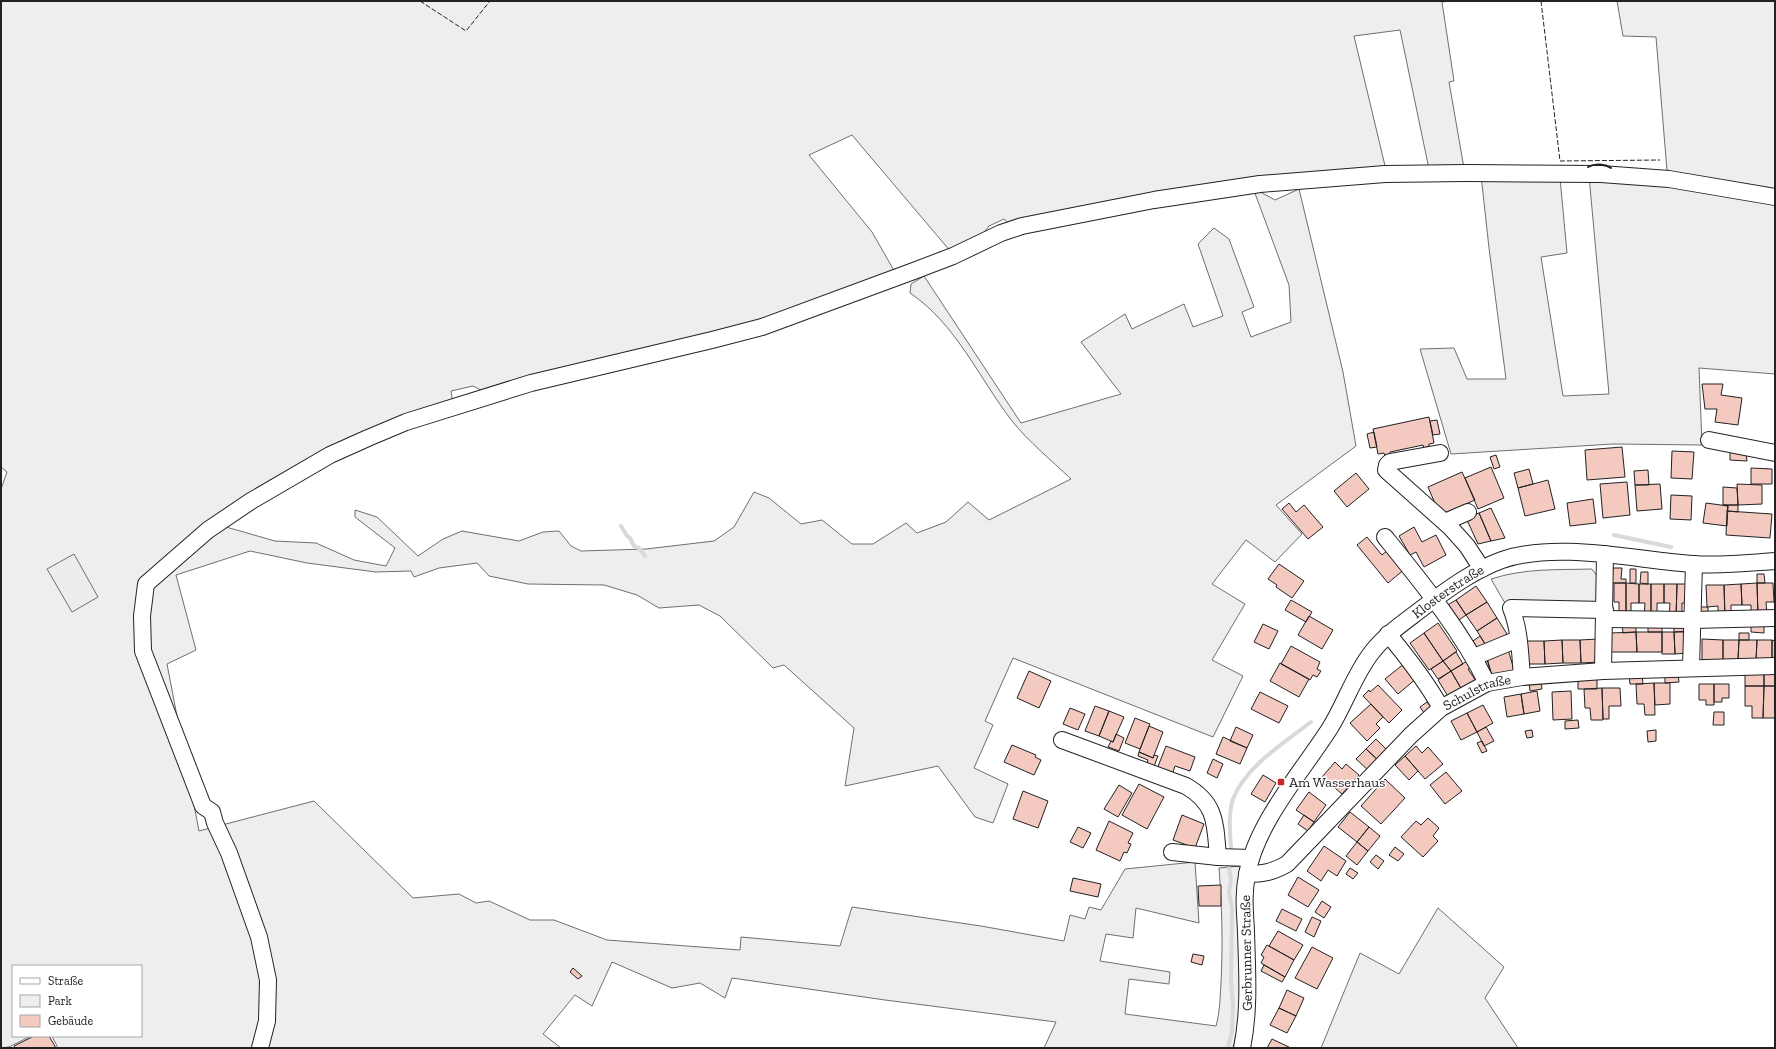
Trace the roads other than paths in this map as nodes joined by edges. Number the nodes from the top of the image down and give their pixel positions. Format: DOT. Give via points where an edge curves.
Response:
graph roads {
  1 [pos="1775,197"];
  2 [pos="1709,440"];
  3 [pos="1440,453"];
  4 [pos="1775,453"];
  5 [pos="1468,512"];
  6 [pos="1445,522"];
  7 [pos="1386,537"];
  8 [pos="1605,554"];
  9 [pos="1775,561"];
  10 [pos="1694,564"];
  11 [pos="1482,569"];
  12 [pos="1434,599"];
  13 [pos="1605,615"];
  14 [pos="1775,618"];
  15 [pos="1692,620"];
  16 [pos="1388,634"];
  17 [pos="1518,639"];
  18 [pos="1474,657"];
  19 [pos="1775,666"];
  20 [pos="1691,667"];
  21 [pos="1603,671"];
  22 [pos="1522,677"];
  23 [pos="1487,683"];
  24 [pos="1441,708"];
  25 [pos="1062,740"];
  26 [pos="1172,852"];
  27 [pos="1219,857"];
  28 [pos="1247,858"];
  29 [pos="1247,874"];
  30 [pos="260,1048"];
  31 [pos="1242,1048"];
  1 -- 30 [label="street" via="1669,179 1602,174 1413,173 1260,184 1154,200 1001,232 953,256 762,326 531,383 406,422 330,455 287,478 208,530 146,584 142,616 143,651 203,806 212,812 229,853 259,937 268,980 266,1021"];
  2 -- 4 [label="street"];
  3 -- 6 [label="street" via="1390,462 1386,465 1386,470"];
  5 -- 6 [label="street"];
  6 -- 11 [label="street" via="1467,546"];
  7 -- 12 [label="street"];
  8 -- 10 [label="street, Klosterstraße"];
  8 -- 11 [label="street, Klosterstraße" via="1529,554"];
  8 -- 13 [label="street"];
  9 -- 10 [label="street, Klosterstraße"];
  10 -- 15 [label="street"];
  11 -- 12 [label="street, Klosterstraße"];
  12 -- 16 [label="street, Klosterstraße"];
  12 -- 18 [label="street"];
  13 -- 15 [label="street"];
  13 -- 17 [label="street" via="1511,608"];
  13 -- 21 [label="street"];
  14 -- 15 [label="street"];
  15 -- 20 [label="street"];
  16 -- 24 [label="street" via="1417,669"];
  16 -- 28 [label="street, Klosterstraße" via="1371,653 1337,717 1265,826"];
  17 -- 18 [label="street"];
  17 -- 22 [label="street"];
  18 -- 23 [label="street"];
  19 -- 20 [label="street, Schulstraße"];
  20 -- 21 [label="street, Schulstraße"];
  21 -- 22 [label="street, Schulstraße"];
  22 -- 23 [label="street, Schulstraße"];
  23 -- 24 [label="street, Schulstraße"];
  24 -- 29 [label="street, Schulstraße" via="1411,735 1287,864 1275,871"];
  25 -- 27 [label="street" via="1199,793 1210,807"];
  26 -- 27 [label="street"];
  27 -- 28 [label="street"];
  28 -- 29 [label="street, Gerbrunner Straße"];
  29 -- 31 [label="street, Gerbrunner Straße" via="1244,898 1247,1025"];
}
